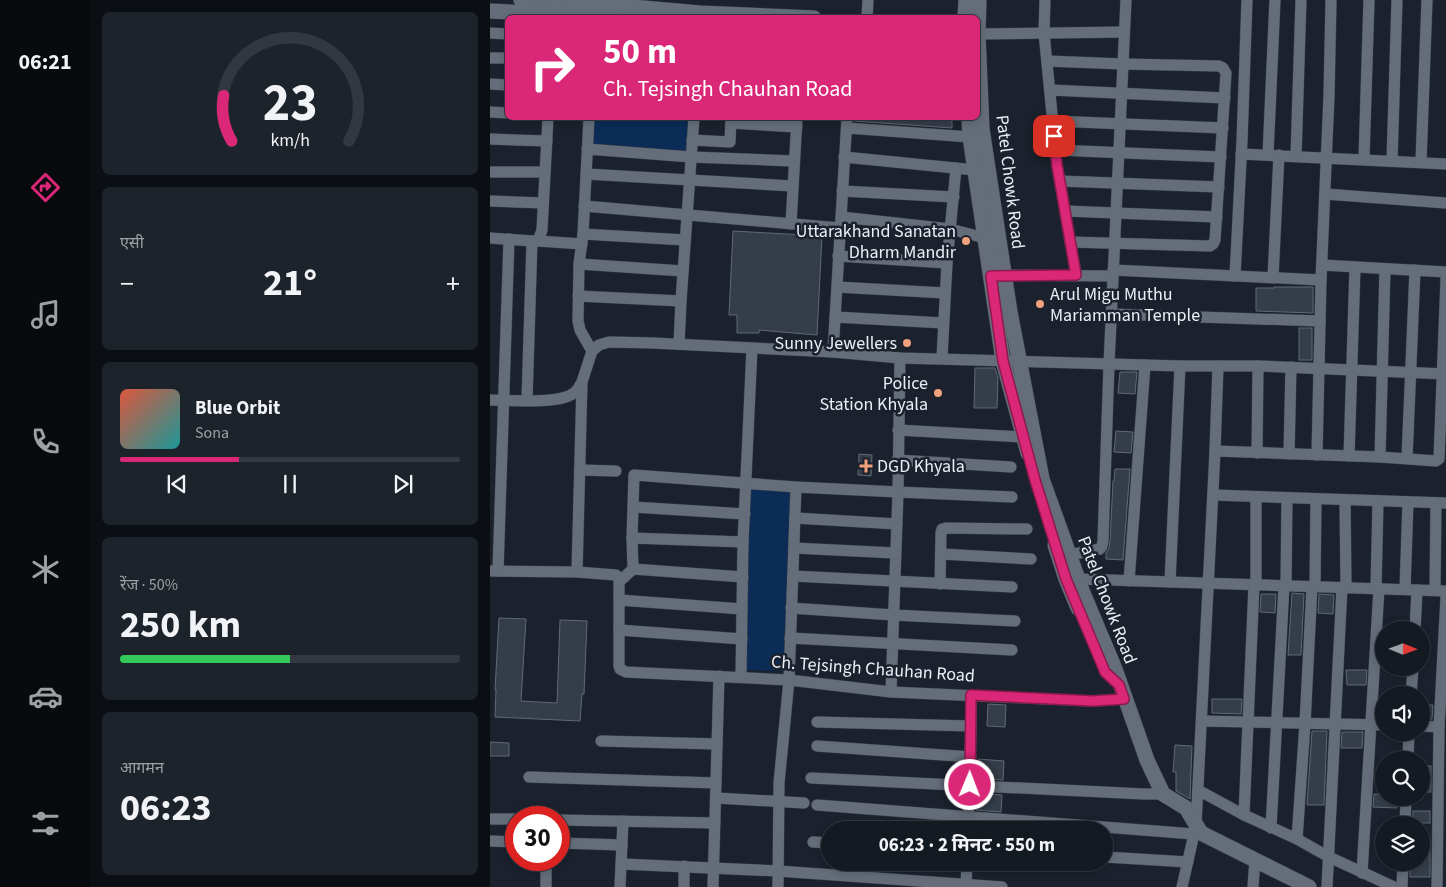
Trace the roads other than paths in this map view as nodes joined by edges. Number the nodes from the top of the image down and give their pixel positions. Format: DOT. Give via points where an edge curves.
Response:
graph roads {
  1 [pos="521,0"];
  2 [pos="868,0"];
  3 [pos="966,0"];
  4 [pos="979,0"];
  5 [pos="1045,0"];
  6 [pos="1126,0"];
  7 [pos="1246,0"];
  8 [pos="1274,0"];
  9 [pos="1301,0"];
  10 [pos="1331,0"];
  11 [pos="1369,0"];
  12 [pos="1397,0"];
  13 [pos="1426,0"];
  14 [pos="621,8"];
  15 [pos="490,11"];
  16 [pos="540,15"];
  17 [pos="597,15"];
  18 [pos="753,15"];
  19 [pos="867,15"];
  20 [pos="965,15"];
  21 [pos="979,15"];
  22 [pos="1124,32"];
  23 [pos="490,33"];
  24 [pos="1044,33"];
  25 [pos="505,34"];
  26 [pos="980,36"];
  27 [pos="490,58"];
  28 [pos="505,58"];
  29 [pos="1047,61"];
  30 [pos="1123,64"];
  31 [pos="980,82"];
  32 [pos="490,84"];
  33 [pos="505,85"];
  34 [pos="1050,90"];
  35 [pos="1121,93"];
  36 [pos="1225,98"];
  37 [pos="490,112"];
  38 [pos="505,113"];
  39 [pos="548,120"];
  40 [pos="588,120"];
  41 [pos="694,120"];
  42 [pos="731,120"];
  43 [pos="969,120"];
  44 [pos="1053,121"];
  45 [pos="797,122"];
  46 [pos="847,123"];
  47 [pos="1119,123"];
  48 [pos="1223,128"];
  49 [pos="970,137"];
  50 [pos="490,139"];
  51 [pos="692,140"];
  52 [pos="546,141"];
  53 [pos="730,142"];
  54 [pos="587,149"];
  55 [pos="1056,150"];
  56 [pos="1118,154"];
  57 [pos="1241,154"];
  58 [pos="1273,155"];
  59 [pos="1296,156"];
  60 [pos="691,157"];
  61 [pos="844,157"];
  62 [pos="1221,157"];
  63 [pos="1326,157"];
  64 [pos="729,158"];
  65 [pos="1364,159"];
  66 [pos="794,161"];
  67 [pos="1392,161"];
  68 [pos="1421,162"];
  69 [pos="1446,164"];
  70 [pos="956,168"];
  71 [pos="975,170"];
  72 [pos="490,172"];
  73 [pos="545,172"];
  74 [pos="586,174"];
  75 [pos="689,181"];
  76 [pos="1060,181"];
  77 [pos="1117,184"];
  78 [pos="793,186"];
  79 [pos="1219,187"];
  80 [pos="842,191"];
  81 [pos="1325,194"];
  82 [pos="954,196"];
  83 [pos="490,202"];
  84 [pos="543,203"];
  85 [pos="1446,203"];
  86 [pos="584,206"];
  87 [pos="1065,211"];
  88 [pos="1115,214"];
  89 [pos="688,215"];
  90 [pos="1217,217"];
  91 [pos="840,222"];
  92 [pos="791,224"];
  93 [pos="950,229"];
  94 [pos="490,238"];
  95 [pos="985,238"];
  96 [pos="509,239"];
  97 [pos="582,239"];
  98 [pos="685,240"];
  99 [pos="535,241"];
  100 [pos="1070,242"];
  101 [pos="1114,244"];
  102 [pos="838,256"];
  103 [pos="947,263"];
  104 [pos="579,264"];
  105 [pos="1322,265"];
  106 [pos="1355,267"];
  107 [pos="1385,269"];
  108 [pos="1416,270"];
  109 [pos="683,271"];
  110 [pos="1446,272"];
  111 [pos="1113,273"];
  112 [pos="997,275"];
  113 [pos="1076,275"];
  114 [pos="1235,276"];
  115 [pos="1273,278"];
  116 [pos="1446,279"];
  117 [pos="1321,280"];
  118 [pos="837,287"];
  119 [pos="945,294"];
  120 [pos="578,296"];
  121 [pos="681,301"];
  122 [pos="1111,314"];
  123 [pos="835,317"];
  124 [pos="1320,321"];
  125 [pos="943,323"];
  126 [pos="679,344"];
  127 [pos="752,348"];
  128 [pos="592,351"];
  129 [pos="833,352"];
  130 [pos="900,358"];
  131 [pos="942,358"];
  132 [pos="1003,361"];
  133 [pos="1019,361"];
  134 [pos="1109,364"];
  135 [pos="1145,365"];
  136 [pos="1180,366"];
  137 [pos="1218,366"];
  138 [pos="1258,366"];
  139 [pos="1291,367"];
  140 [pos="1320,368"];
  141 [pos="1351,370"];
  142 [pos="1382,371"];
  143 [pos="1410,372"];
  144 [pos="1444,374"];
  145 [pos="582,382"];
  146 [pos="490,400"];
  147 [pos="504,400"];
  148 [pos="527,400"];
  149 [pos="898,430"];
  150 [pos="1023,437"];
  151 [pos="1215,451"];
  152 [pos="1257,453"];
  153 [pos="1289,454"];
  154 [pos="1317,455"];
  155 [pos="1349,456"];
  156 [pos="1380,457"];
  157 [pos="1406,458"];
  158 [pos="898,460"];
  159 [pos="1011,467"];
  160 [pos="580,470"];
  161 [pos="616,471"];
  162 [pos="746,483"];
  163 [pos="796,487"];
  164 [pos="898,492"];
  165 [pos="1213,495"];
  166 [pos="1256,496"];
  167 [pos="1012,497"];
  168 [pos="1286,498"];
  169 [pos="1316,498"];
  170 [pos="1345,500"];
  171 [pos="1378,501"];
  172 [pos="1408,502"];
  173 [pos="1441,503"];
  174 [pos="633,507"];
  175 [pos="744,514"];
  176 [pos="795,518"];
  177 [pos="897,524"];
  178 [pos="1027,529"];
  179 [pos="632,538"];
  180 [pos="743,542"];
  181 [pos="794,548"];
  182 [pos="896,553"];
  183 [pos="940,554"];
  184 [pos="1069,555"];
  185 [pos="1031,559"];
  186 [pos="633,569"];
  187 [pos="494,571"];
  188 [pos="577,572"];
  189 [pos="792,576"];
  190 [pos="743,577"];
  191 [pos="1078,579"];
  192 [pos="1129,581"];
  193 [pos="619,582"];
  194 [pos="894,582"];
  195 [pos="1170,582"];
  196 [pos="1209,583"];
  197 [pos="940,584"];
  198 [pos="1255,585"];
  199 [pos="1285,586"];
  200 [pos="1314,586"];
  201 [pos="1012,587"];
  202 [pos="1344,587"];
  203 [pos="1377,588"];
  204 [pos="1411,589"];
  205 [pos="1440,590"];
  206 [pos="1446,597"];
  207 [pos="619,600"];
  208 [pos="791,608"];
  209 [pos="742,609"];
  210 [pos="893,615"];
  211 [pos="1015,621"];
  212 [pos="1414,621"];
  213 [pos="619,630"];
  214 [pos="790,638"];
  215 [pos="742,639"];
  216 [pos="892,644"];
  217 [pos="1012,650"];
  218 [pos="719,676"];
  219 [pos="741,677"];
  220 [pos="789,680"];
  221 [pos="891,692"];
  222 [pos="1122,692"];
  223 [pos="971,695"];
  224 [pos="1202,721"];
  225 [pos="817,722"];
  226 [pos="1248,722"];
  227 [pos="1278,723"];
  228 [pos="1305,724"];
  229 [pos="1336,724"];
  230 [pos="1371,725"];
  231 [pos="1375,725"];
  232 [pos="972,726"];
  233 [pos="1430,726"];
  234 [pos="1439,727"];
  235 [pos="601,741"];
  236 [pos="717,744"];
  237 [pos="818,746"];
  238 [pos="970,757"];
  239 [pos="529,777"];
  240 [pos="811,778"];
  241 [pos="716,783"];
  242 [pos="970,785"];
  243 [pos="1198,790"];
  244 [pos="1163,794"];
  245 [pos="716,798"];
  246 [pos="780,802"];
  247 [pos="804,803"];
  248 [pos="817,805"];
  249 [pos="1244,815"];
  250 [pos="969,817"];
  251 [pos="490,818"];
  252 [pos="505,819"];
  253 [pos="570,820"];
  254 [pos="623,821"];
  255 [pos="969,821"];
  256 [pos="715,823"];
  257 [pos="1271,828"];
  258 [pos="1195,829"];
  259 [pos="1297,839"];
  260 [pos="490,841"];
  261 [pos="505,842"];
  262 [pos="813,842"];
  263 [pos="821,842"];
  264 [pos="570,843"];
  265 [pos="622,845"];
  266 [pos="1329,857"];
  267 [pos="1113,858"];
  268 [pos="1255,860"];
  269 [pos="1188,862"];
  270 [pos="621,864"];
  271 [pos="684,866"];
  272 [pos="714,868"];
  273 [pos="546,871"];
  274 [pos="778,871"];
  275 [pos="967,871"];
  276 [pos="1403,871"];
  277 [pos="1362,872"];
  278 [pos="966,886"];
  279 [pos="546,887"];
  280 [pos="620,887"];
  281 [pos="684,887"];
  282 [pos="713,887"];
  283 [pos="778,887"];
  284 [pos="1002,887"];
  285 [pos="1182,887"];
  286 [pos="1253,887"];
  287 [pos="1309,887"];
  288 [pos="1327,887"];
  289 [pos="1394,887"];
  290 [pos="1402,887"];
  291 [pos="1437,887"];
  1 -- 14 [label="street"];
  2 -- 19 [label="street"];
  3 -- 20 [label="street"];
  4 -- 21 [label="street, Patel Chowk Road"];
  5 -- 24 [label="street"];
  6 -- 22 [label="street"];
  7 -- 57 [label="street"];
  8 -- 58 [label="street"];
  9 -- 59 [label="street"];
  10 -- 63 [label="street"];
  11 -- 65 [label="street"];
  12 -- 67 [label="street"];
  13 -- 68 [label="street"];
  14 -- 17 [label="street"];
  14 -- 18 [label="street"];
  15 -- 16 [label="street"];
  22 -- 24 [label="street"];
  22 -- 30 [label="street"];
  23 -- 25 [label="street"];
  24 -- 26 [label="street"];
  24 -- 29 [label="street"];
  27 -- 28 [label="street"];
  29 -- 30 [label="street"];
  29 -- 34 [label="street"];
  30 -- 35 [label="street"];
  30 -- 36 [label="street" via="1219,66 1226,73"];
  31 -- 112 [label="street, Patel Chowk Road"];
  32 -- 33 [label="street"];
  34 -- 35 [label="street"];
  34 -- 44 [label="street"];
  35 -- 36 [label="street"];
  35 -- 47 [label="street"];
  36 -- 48 [label="street"];
  37 -- 38 [label="street"];
  39 -- 52 [label="street"];
  40 -- 54 [label="street"];
  41 -- 51 [label="street"];
  42 -- 45 [label="street"];
  42 -- 53 [label="street"];
  43 -- 49 [label="street, Patel Chowk Road"];
  44 -- 47 [label="street"];
  44 -- 55 [label="street"];
  45 -- 66 [label="street"];
  46 -- 49 [label="street"];
  46 -- 61 [label="street"];
  47 -- 48 [label="street"];
  47 -- 56 [label="street"];
  48 -- 62 [label="street"];
  49 -- 71 [label="street, Patel Chowk Road"];
  50 -- 52 [label="street"];
  51 -- 53 [label="street"];
  51 -- 60 [label="street"];
  52 -- 73 [label="street"];
  53 -- 64 [label="street"];
  54 -- 60 [label="street"];
  54 -- 74 [label="street"];
  55 -- 56 [label="street"];
  55 -- 76 [label="street"];
  56 -- 62 [label="street"];
  56 -- 77 [label="street"];
  57 -- 58 [label="street"];
  57 -- 114 [label="street"];
  58 -- 59 [label="street"];
  58 -- 115 [label="street"];
  59 -- 63 [label="street"];
  60 -- 64 [label="street"];
  60 -- 75 [label="street"];
  61 -- 70 [label="street"];
  61 -- 80 [label="street"];
  62 -- 79 [label="street"];
  63 -- 65 [label="street"];
  63 -- 81 [label="street"];
  64 -- 66 [label="street"];
  65 -- 67 [label="street"];
  66 -- 78 [label="street"];
  67 -- 68 [label="street"];
  68 -- 69 [label="street"];
  70 -- 71 [label="street"];
  70 -- 82 [label="street"];
  71 -- 95 [label="street, Patel Chowk Road"];
  72 -- 73 [label="street"];
  73 -- 84 [label="street"];
  74 -- 75 [label="street"];
  74 -- 86 [label="street"];
  75 -- 78 [label="street"];
  75 -- 89 [label="street"];
  76 -- 77 [label="street"];
  76 -- 87 [label="street"];
  77 -- 79 [label="street"];
  77 -- 88 [label="street"];
  78 -- 92 [label="street"];
  79 -- 90 [label="street"];
  80 -- 82 [label="street"];
  80 -- 91 [label="street"];
  81 -- 85 [label="street"];
  81 -- 105 [label="street"];
  82 -- 93 [label="street"];
  83 -- 84 [label="street"];
  84 -- 99 [label="street" via="542,230"];
  86 -- 89 [label="street"];
  86 -- 97 [label="street"];
  87 -- 88 [label="street"];
  87 -- 100 [label="street"];
  88 -- 90 [label="street"];
  88 -- 101 [label="street"];
  89 -- 92 [label="street"];
  89 -- 98 [label="street"];
  90 -- 101 [label="street" via="1216,240 1210,246"];
  91 -- 92 [label="street"];
  91 -- 93 [label="street"];
  91 -- 102 [label="street"];
  93 -- 95 [label="street"];
  93 -- 103 [label="street"];
  94 -- 96 [label="street"];
  95 -- 112 [label="street, Patel Chowk Road"];
  96 -- 99 [label="street"];
  96 -- 147 [label="street"];
  97 -- 98 [label="street"];
  97 -- 99 [label="street"];
  97 -- 104 [label="street"];
  98 -- 109 [label="street"];
  99 -- 148 [label="street"];
  100 -- 101 [label="street"];
  100 -- 113 [label="street"];
  101 -- 111 [label="street"];
  102 -- 103 [label="street"];
  102 -- 118 [label="street"];
  103 -- 119 [label="street"];
  104 -- 109 [label="street"];
  104 -- 120 [label="street"];
  105 -- 106 [label="street"];
  105 -- 117 [label="street"];
  106 -- 107 [label="street"];
  106 -- 141 [label="street"];
  107 -- 108 [label="street"];
  107 -- 142 [label="street"];
  108 -- 110 [label="street"];
  108 -- 143 [label="street"];
  109 -- 121 [label="street"];
  111 -- 113 [label="street"];
  111 -- 114 [label="street"];
  111 -- 122 [label="street"];
  112 -- 113 [label="street"];
  112 -- 132 [label="street, Patel Chowk Road"];
  112 -- 133 [label="street, Patel Chowk Road"];
  114 -- 115 [label="street"];
  115 -- 117 [label="street"];
  116 -- 144 [label="street"];
  117 -- 124 [label="street"];
  118 -- 119 [label="street"];
  118 -- 123 [label="street"];
  119 -- 125 [label="street"];
  120 -- 121 [label="street"];
  120 -- 128 [label="street" via="580,330"];
  121 -- 126 [label="street"];
  122 -- 124 [label="street"];
  122 -- 134 [label="street"];
  123 -- 125 [label="street"];
  123 -- 129 [label="street"];
  124 -- 140 [label="street"];
  125 -- 131 [label="street"];
  126 -- 127 [label="street"];
  126 -- 128 [label="street" via="609,342"];
  127 -- 129 [label="street"];
  127 -- 162 [label="street"];
  128 -- 145 [label="street"];
  129 -- 130 [label="street"];
  130 -- 131 [label="street"];
  130 -- 149 [label="street"];
  131 -- 132 [label="street"];
  132 -- 133 [label="street"];
  132 -- 150 [label="street, Patel Chowk Road"];
  133 -- 134 [label="street"];
  133 -- 184 [label="street, Patel Chowk Road" via="1042,479"];
  134 -- 135 [label="street"];
  134 -- 184 [label="street" via="1104,541 1100,548"];
  135 -- 136 [label="street"];
  135 -- 192 [label="street"];
  136 -- 137 [label="street"];
  136 -- 195 [label="street"];
  137 -- 138 [label="street"];
  137 -- 151 [label="street"];
  138 -- 139 [label="street"];
  138 -- 152 [label="street"];
  139 -- 140 [label="street"];
  139 -- 153 [label="street"];
  140 -- 141 [label="street"];
  140 -- 154 [label="street"];
  141 -- 142 [label="street"];
  141 -- 155 [label="street"];
  142 -- 143 [label="street"];
  142 -- 156 [label="street"];
  143 -- 144 [label="street"];
  143 -- 157 [label="street"];
  144 -- 157 [label="street" via="1439,459"];
  145 -- 148 [label="street" via="576,392 562,398"];
  145 -- 160 [label="street"];
  146 -- 147 [label="street"];
  147 -- 148 [label="street"];
  147 -- 187 [label="street"];
  149 -- 150 [label="street"];
  149 -- 158 [label="street"];
  150 -- 222 [label="street, Patel Chowk Road" via="1066,579 1105,672"];
  151 -- 152 [label="street"];
  151 -- 165 [label="street"];
  152 -- 153 [label="street"];
  153 -- 154 [label="street"];
  154 -- 155 [label="street"];
  155 -- 156 [label="street"];
  156 -- 157 [label="street"];
  158 -- 159 [label="street"];
  158 -- 164 [label="street"];
  160 -- 161 [label="street"];
  160 -- 188 [label="street"];
  162 -- 163 [label="street"];
  162 -- 174 [label="street" via="634,475"];
  162 -- 175 [label="street"];
  163 -- 164 [label="street"];
  163 -- 176 [label="street"];
  164 -- 167 [label="street"];
  164 -- 177 [label="street"];
  165 -- 166 [label="street"];
  165 -- 196 [label="street"];
  166 -- 168 [label="street"];
  166 -- 198 [label="street"];
  168 -- 169 [label="street"];
  168 -- 199 [label="street"];
  169 -- 170 [label="street"];
  169 -- 200 [label="street"];
  170 -- 171 [label="street"];
  170 -- 202 [label="street"];
  171 -- 172 [label="street"];
  171 -- 203 [label="street"];
  172 -- 173 [label="street"];
  172 -- 204 [label="street"];
  173 -- 205 [label="street"];
  174 -- 175 [label="street"];
  174 -- 179 [label="street"];
  175 -- 180 [label="street"];
  176 -- 177 [label="street"];
  176 -- 181 [label="street"];
  177 -- 182 [label="street"];
  178 -- 183 [label="street" via="942,529"];
  179 -- 180 [label="street"];
  179 -- 186 [label="street"];
  180 -- 190 [label="street"];
  181 -- 182 [label="street"];
  181 -- 189 [label="street"];
  182 -- 194 [label="street"];
  183 -- 185 [label="street"];
  183 -- 197 [label="street"];
  184 -- 191 [label="street, Patel Chowk Road"];
  186 -- 190 [label="street"];
  186 -- 193 [label="street"];
  187 -- 188 [label="street"];
  188 -- 193 [label="street" via="615,574"];
  189 -- 194 [label="street"];
  189 -- 208 [label="street"];
  190 -- 209 [label="street"];
  191 -- 192 [label="street"];
  191 -- 222 [label="street, Patel Chowk Road"];
  192 -- 195 [label="street"];
  193 -- 207 [label="street"];
  194 -- 197 [label="street"];
  194 -- 210 [label="street"];
  195 -- 196 [label="street"];
  196 -- 198 [label="street"];
  196 -- 224 [label="street"];
  197 -- 201 [label="street"];
  198 -- 199 [label="street"];
  198 -- 226 [label="street"];
  199 -- 200 [label="street"];
  199 -- 227 [label="street"];
  200 -- 202 [label="street"];
  200 -- 228 [label="street"];
  202 -- 203 [label="street"];
  202 -- 229 [label="street"];
  203 -- 204 [label="street"];
  203 -- 230 [label="street"];
  204 -- 205 [label="street"];
  204 -- 212 [label="street"];
  206 -- 234 [label="street"];
  207 -- 209 [label="street"];
  207 -- 213 [label="street"];
  208 -- 210 [label="street"];
  208 -- 214 [label="street"];
  209 -- 215 [label="street"];
  210 -- 211 [label="street"];
  210 -- 216 [label="street"];
  213 -- 215 [label="street"];
  213 -- 218 [label="street, Ch. Tejsingh Chauhan Road" via="620,669 626,672"];
  214 -- 216 [label="street"];
  214 -- 220 [label="street"];
  215 -- 219 [label="street"];
  216 -- 217 [label="street"];
  216 -- 221 [label="street"];
  218 -- 219 [label="street, Ch. Tejsingh Chauhan Road"];
  218 -- 236 [label="street"];
  219 -- 220 [label="street, Ch. Tejsingh Chauhan Road"];
  220 -- 221 [label="street, Ch. Tejsingh Chauhan Road"];
  220 -- 246 [label="street"];
  221 -- 223 [label="street, Ch. Tejsingh Chauhan Road"];
  222 -- 223 [label="street, Ch. Tejsingh Chauhan Road" via="1093,701"];
  222 -- 244 [label="street"];
  223 -- 232 [label="street"];
  224 -- 226 [label="street"];
  224 -- 243 [label="street"];
  225 -- 232 [label="street"];
  226 -- 227 [label="street"];
  226 -- 249 [label="street"];
  227 -- 228 [label="street"];
  227 -- 257 [label="street"];
  228 -- 229 [label="street"];
  228 -- 259 [label="street"];
  229 -- 230 [label="street"];
  229 -- 266 [label="street"];
  230 -- 231 [label="street"];
  230 -- 277 [label="street"];
  232 -- 238 [label="street"];
  233 -- 234 [label="street"];
  234 -- 291 [label="street"];
  235 -- 236 [label="street"];
  236 -- 241 [label="street"];
  237 -- 238 [label="street"];
  238 -- 242 [label="street"];
  239 -- 241 [label="street"];
  240 -- 242 [label="street"];
  241 -- 245 [label="street"];
  242 -- 244 [label="street"];
  242 -- 250 [label="street"];
  243 -- 249 [label="street"];
  243 -- 258 [label="street"];
  244 -- 258 [label="street" via="1186,808"];
  245 -- 246 [label="street"];
  245 -- 256 [label="street"];
  246 -- 247 [label="street"];
  246 -- 274 [label="street"];
  248 -- 250 [label="street"];
  249 -- 257 [label="street"];
  250 -- 255 [label="street"];
  250 -- 258 [label="street"];
  251 -- 252 [label="street"];
  253 -- 254 [label="street"];
  254 -- 256 [label="street"];
  254 -- 265 [label="street"];
  256 -- 272 [label="street"];
  257 -- 259 [label="street"];
  258 -- 268 [label="street"];
  258 -- 269 [label="street"];
  259 -- 266 [label="street"];
  260 -- 261 [label="street"];
  262 -- 263 [label="street"];
  264 -- 265 [label="street"];
  265 -- 270 [label="street"];
  266 -- 277 [label="street"];
  266 -- 288 [label="street"];
  267 -- 269 [label="street"];
  268 -- 286 [label="street"];
  268 -- 287 [label="street"];
  269 -- 285 [label="street"];
  270 -- 271 [label="street"];
  270 -- 280 [label="street"];
  271 -- 272 [label="street"];
  271 -- 281 [label="street"];
  272 -- 274 [label="street"];
  272 -- 282 [label="street"];
  273 -- 279 [label="street"];
  274 -- 278 [label="street"];
  274 -- 283 [label="street"];
  275 -- 278 [label="street"];
  276 -- 290 [label="street"];
  277 -- 289 [label="street"];
  278 -- 284 [label="street"];
}
